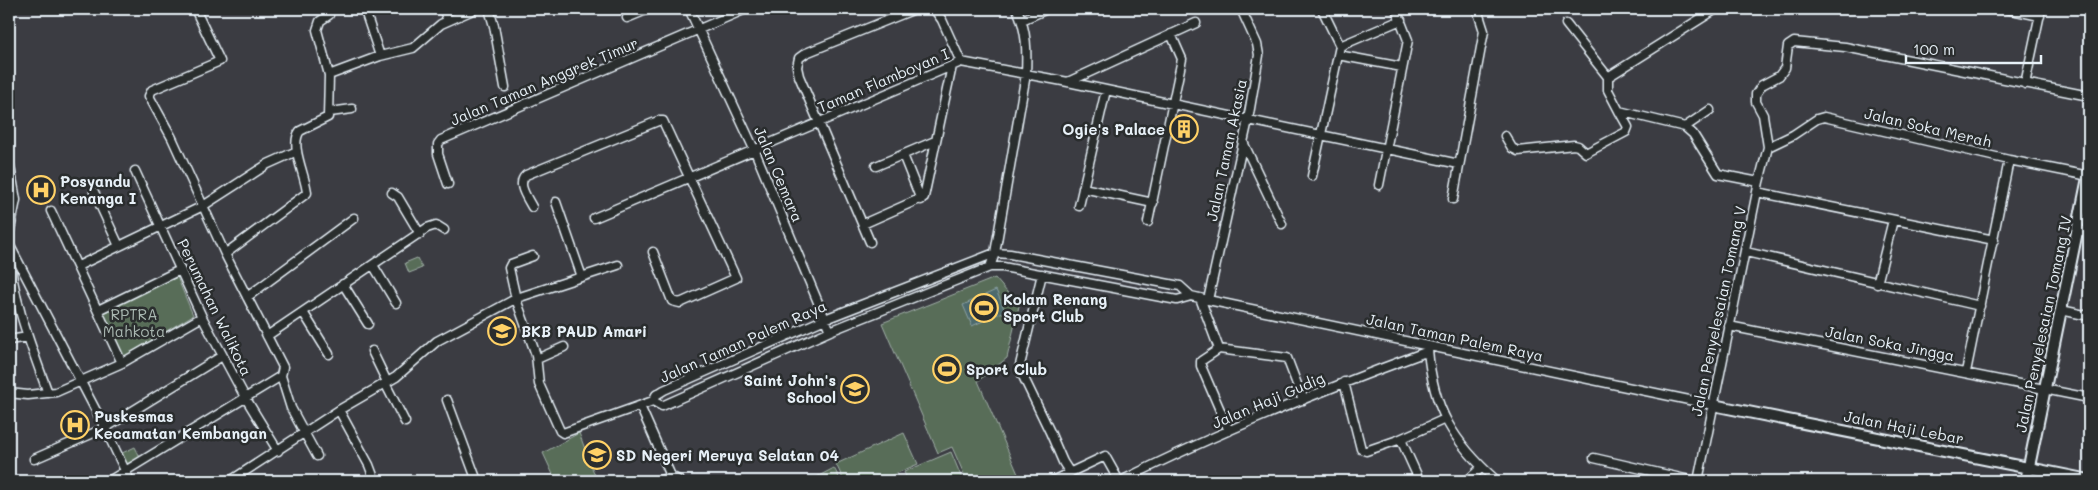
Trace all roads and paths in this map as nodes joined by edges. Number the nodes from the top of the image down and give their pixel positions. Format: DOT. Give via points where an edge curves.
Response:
graph roads {
  1 [pos="195,9"];
  2 [pos="443,9"];
  3 [pos="475,9"];
  4 [pos="488,9"];
  5 [pos="649,9"];
  6 [pos="689,9"];
  7 [pos="746,9"];
  8 [pos="915,9"];
  9 [pos="934,9"];
  10 [pos="1017,9"];
  11 [pos="1047,9"];
  12 [pos="1241,9"];
  13 [pos="1322,9"];
  14 [pos="1396,9"];
  15 [pos="1477,9"];
  16 [pos="1716,9"];
  17 [pos="2007,9"];
  18 [pos="2040,12"];
  19 [pos="366,14"];
  20 [pos="329,15"];
  21 [pos="627,18"];
  22 [pos="448,20"];
  23 [pos="1022,20"];
  24 [pos="1401,20"];
  25 [pos="1196,23"];
  26 [pos="1566,24"];
  27 [pos="700,29"];
  28 [pos="1171,34"];
  29 [pos="1340,46"];
  30 [pos="1338,55"];
  31 [pos="380,56"];
  32 [pos="960,62"];
  33 [pos="952,66"];
  34 [pos="1402,67"];
  35 [pos="1026,74"];
  36 [pos="329,75"];
  37 [pos="1608,77"];
  38 [pos="1068,82"];
  39 [pos="2026,84"];
  40 [pos="506,87"];
  41 [pos="1106,90"];
  42 [pos="2089,96"];
  43 [pos="1174,104"];
  44 [pos="352,109"];
  45 [pos="1710,110"];
  46 [pos="1619,111"];
  47 [pos="330,112"];
  48 [pos="1248,120"];
  49 [pos="819,122"];
  50 [pos="1685,127"];
  51 [pos="1321,135"];
  52 [pos="1505,136"];
  53 [pos="935,141"];
  54 [pos="1243,142"];
  55 [pos="1386,148"];
  56 [pos="1768,148"];
  57 [pos="754,149"];
  58 [pos="297,151"];
  59 [pos="903,154"];
  60 [pos="2010,160"];
  61 [pos="9,161"];
  62 [pos="1459,164"];
  63 [pos="876,166"];
  64 [pos="135,171"];
  65 [pos="10,173"];
  66 [pos="2089,174"];
  67 [pos="1312,176"];
  68 [pos="689,177"];
  69 [pos="1759,182"];
  70 [pos="448,184"];
  71 [pos="1379,185"];
  72 [pos="1083,188"];
  73 [pos="94,192"];
  74 [pos="1757,192"];
  75 [pos="392,193"];
  76 [pos="1454,199"];
  77 [pos="922,200"];
  78 [pos="556,202"];
  79 [pos="1153,202"];
  80 [pos="203,206"];
  81 [pos="1079,206"];
  82 [pos="532,207"];
  83 [pos="51,211"];
  84 [pos="354,218"];
  85 [pos="594,218"];
  86 [pos="1893,220"];
  87 [pos="1148,222"];
  88 [pos="863,224"];
  89 [pos="1282,224"];
  90 [pos="160,226"];
  91 [pos="444,230"];
  92 [pos="2077,230"];
  93 [pos="2089,232"];
  94 [pos="420,234"];
  95 [pos="9,235"];
  96 [pos="1994,240"];
  97 [pos="870,242"];
  98 [pos="9,244"];
  99 [pos="119,246"];
  100 [pos="652,252"];
  101 [pos="1746,252"];
  102 [pos="995,253"];
  103 [pos="225,254"];
  104 [pos="533,256"];
  105 [pos="373,265"];
  106 [pos="618,265"];
  107 [pos="78,266"];
  108 [pos="990,268"];
  109 [pos="180,270"];
  110 [pos="1042,274"];
  111 [pos="1114,274"];
  112 [pos="582,277"];
  113 [pos="343,284"];
  114 [pos="1877,284"];
  115 [pos="1112,287"];
  116 [pos="1191,296"];
  117 [pos="247,297"];
  118 [pos="516,298"];
  119 [pos="1200,298"];
  120 [pos="1208,300"];
  121 [pos="396,303"];
  122 [pos="1980,306"];
  123 [pos="98,310"];
  124 [pos="2061,310"];
  125 [pos="303,312"];
  126 [pos="2089,316"];
  127 [pos="202,317"];
  128 [pos="825,319"];
  129 [pos="368,324"];
  130 [pos="1729,326"];
  131 [pos="830,332"];
  132 [pos="267,336"];
  133 [pos="28,338"];
  134 [pos="9,340"];
  135 [pos="564,347"];
  136 [pos="1219,349"];
  137 [pos="1428,350"];
  138 [pos="372,351"];
  139 [pos="329,354"];
  140 [pos="222,356"];
  141 [pos="537,359"];
  142 [pos="122,363"];
  143 [pos="1966,372"];
  144 [pos="281,376"];
  145 [pos="81,381"];
  146 [pos="1344,382"];
  147 [pos="386,383"];
  148 [pos="2045,388"];
  149 [pos="9,393"];
  150 [pos="48,393"];
  151 [pos="245,397"];
  152 [pos="2089,398"];
  153 [pos="447,400"];
  154 [pos="1302,400"];
  155 [pos="653,401"];
  156 [pos="1713,405"];
  157 [pos="640,406"];
  158 [pos="339,410"];
  159 [pos="1445,419"];
  160 [pos="405,422"];
  161 [pos="105,428"];
  162 [pos="1229,431"];
  163 [pos="304,434"];
  164 [pos="1398,440"];
  165 [pos="278,451"];
  166 [pos="317,456"];
  167 [pos="1594,458"];
  168 [pos="34,459"];
  169 [pos="2029,466"];
  170 [pos="1481,468"];
  171 [pos="125,473"];
  172 [pos="1070,473"];
  173 [pos="671,476"];
  174 [pos="2089,480"];
  175 [pos="109,481"];
  176 [pos="130,481"];
  177 [pos="230,481"];
  178 [pos="375,481"];
  179 [pos="476,481"];
  180 [pos="659,481"];
  181 [pos="680,481"];
  182 [pos="1052,481"];
  183 [pos="1120,481"];
  184 [pos="1414,481"];
  185 [pos="1467,481"];
  186 [pos="1496,481"];
  187 [pos="1696,481"];
  188 [pos="2026,481"];
  1 -- 80 [label="street" via="220,61 152,90 150,96"];
  2 -- 22 [label="street"];
  3 -- 22 [label="street"];
  4 -- 40 [label="street"];
  5 -- 21 [label="street"];
  6 -- 27 [label="street, Jalan Cemara"];
  7 -- 27 [label="street"];
  8 -- 49 [label="street" via="799,58 799,76"];
  9 -- 32 [label="street"];
  10 -- 23 [label="street"];
  11 -- 23 [label="street"];
  12 -- 48 [label="street, Jalan Taman Akasia" via="1259,50"];
  13 -- 29 [label="street"];
  14 -- 24 [label="street"];
  15 -- 62 [label="street" via="1484,31"];
  16 -- 37 [label="street"];
  17 -- 18 [label="street"];
  18 -- 39 [label="street"];
  19 -- 31 [label="street"];
  20 -- 36 [label="street" via="318,23 317,30"];
  22 -- 31 [label="street" via="413,48"];
  23 -- 35 [label="street" via="1027,44"];
  24 -- 29 [label="street"];
  24 -- 34 [label="street" via="1408,40"];
  25 -- 28 [label="street"];
  26 -- 37 [label="street"];
  27 -- 57 [label="street, Jalan Cemara"];
  27 -- 70 [label="street, Jalan Taman Anggrek Timur" via="441,140 438,154"];
  28 -- 38 [label="street"];
  28 -- 43 [label="street" via="1182,59"];
  29 -- 30 [label="street"];
  30 -- 34 [label="street"];
  30 -- 51 [label="street"];
  31 -- 36 [label="street"];
  32 -- 33 [label="street, Taman Flamboyan I"];
  32 -- 35 [label="street, Taman Flamboyan I"];
  33 -- 49 [label="street, Taman Flamboyan I"];
  33 -- 53 [label="street"];
  34 -- 55 [label="street"];
  35 -- 38 [label="street, Taman Flamboyan I"];
  35 -- 102 [label="street"];
  36 -- 47 [label="street"];
  37 -- 46 [label="street" via="1608,90"];
  38 -- 41 [label="street, Taman Flamboyan I"];
  39 -- 42 [label="street"];
  39 -- 56 [label="street" via="1845,47 1794,42 1788,46 1785,68 1779,76 1762,85 1756,94"];
  41 -- 43 [label="street, Taman Flamboyan I"];
  41 -- 72 [label="street"];
  43 -- 48 [label="street, Taman Flamboyan I"];
  43 -- 79 [label="street"];
  44 -- 47 [label="street"];
  45 -- 50 [label="street"];
  46 -- 50 [label="street"];
  46 -- 52 [label="street" via="1628,127 1626,132 1586,153 1574,145 1518,151 1512,148"];
  47 -- 58 [label="street" via="324,120 298,132"];
  48 -- 51 [label="street, Taman Flamboyan I"];
  48 -- 54 [label="street, Jalan Taman Akasia"];
  49 -- 57 [label="street, Taman Flamboyan I"];
  49 -- 88 [label="street"];
  50 -- 69 [label="street" via="1693,134 1718,174"];
  51 -- 55 [label="street, Taman Flamboyan I"];
  51 -- 67 [label="street"];
  53 -- 59 [label="street"];
  53 -- 77 [label="street"];
  54 -- 89 [label="street"];
  54 -- 120 [label="street, Jalan Taman Akasia"];
  55 -- 62 [label="street, Taman Flamboyan I"];
  55 -- 71 [label="street"];
  56 -- 60 [label="street, Jalan Soka Merah" via="1824,117"];
  56 -- 69 [label="street, Jalan Penyelesaian Tomang V"];
  57 -- 68 [label="street, Taman Flamboyan I"];
  57 -- 128 [label="street, Jalan Cemara"];
  58 -- 80 [label="street" via="268,164"];
  58 -- 103 [label="street" via="307,193"];
  59 -- 63 [label="street"];
  59 -- 77 [label="street"];
  60 -- 66 [label="street, Jalan Soka Merah"];
  60 -- 96 [label="street"];
  61 -- 65 [label="street"];
  62 -- 76 [label="street"];
  64 -- 90 [label="street, Perumahan Walikota"];
  65 -- 95 [label="street" via="16,200"];
  66 -- 92 [label="street, Jalan Penyelesaian Tomang IV"];
  68 -- 82 [label="street" via="665,123 658,121 526,175 521,184"];
  68 -- 85 [label="street, Taman Flamboyan I"];
  68 -- 100 [label="street" via="736,278 676,303 672,301"];
  69 -- 74 [label="street, Jalan Penyelesaian Tomang V"];
  72 -- 79 [label="street"];
  72 -- 81 [label="street"];
  73 -- 99 [label="street"];
  74 -- 86 [label="street"];
  74 -- 101 [label="street, Jalan Penyelesaian Tomang V"];
  75 -- 94 [label="street" via="398,197"];
  77 -- 88 [label="street"];
  78 -- 112 [label="street"];
  79 -- 87 [label="street"];
  80 -- 90 [label="street"];
  80 -- 103 [label="street"];
  83 -- 107 [label="street"];
  84 -- 117 [label="street"];
  86 -- 96 [label="street"];
  86 -- 114 [label="street"];
  88 -- 97 [label="street"];
  90 -- 99 [label="street"];
  90 -- 109 [label="street, Perumahan Walikota"];
  91 -- 94 [label="street" via="432,225"];
  92 -- 93 [label="street"];
  92 -- 124 [label="street, Jalan Penyelesaian Tomang IV"];
  94 -- 105 [label="street"];
  96 -- 122 [label="street"];
  98 -- 133 [label="street" via="10,272"];
  98 -- 145 [label="street"];
  99 -- 107 [label="street"];
  101 -- 114 [label="street"];
  101 -- 130 [label="street, Jalan Penyelesaian Tomang V"];
  102 -- 108 [label="street"];
  102 -- 111 [label="street, Jalan Taman Palem Raya"];
  102 -- 128 [label="street, Jalan Taman Palem Raya"];
  103 -- 117 [label="street"];
  104 -- 118 [label="street" via="511,264 509,268"];
  105 -- 113 [label="street"];
  105 -- 121 [label="street"];
  106 -- 112 [label="street"];
  107 -- 123 [label="street"];
  108 -- 110 [label="street, Jalan Taman Palem Raya"];
  108 -- 131 [label="street, Jalan Taman Palem Raya"];
  109 -- 123 [label="street"];
  109 -- 127 [label="street, Perumahan Walikota"];
  110 -- 115 [label="street, Jalan Taman Palem Raya"];
  110 -- 172 [label="street" via="1020,365"];
  111 -- 115 [label="street"];
  111 -- 116 [label="street, Jalan Taman Palem Raya" via="1180,286"];
  112 -- 118 [label="street"];
  113 -- 125 [label="street"];
  113 -- 129 [label="street"];
  114 -- 122 [label="street"];
  115 -- 116 [label="street, Jalan Taman Palem Raya" via="1177,300"];
  116 -- 119 [label="street, Jalan Taman Palem Raya"];
  117 -- 132 [label="street"];
  118 -- 141 [label="street"];
  118 -- 147 [label="street" via="437,341"];
  119 -- 120 [label="street, Jalan Taman Palem Raya"];
  119 -- 136 [label="street"];
  120 -- 137 [label="street, Jalan Taman Palem Raya"];
  122 -- 143 [label="street"];
  123 -- 142 [label="street"];
  124 -- 126 [label="street"];
  124 -- 148 [label="street, Jalan Penyelesaian Tomang IV"];
  125 -- 132 [label="street"];
  125 -- 139 [label="street"];
  127 -- 140 [label="street, Perumahan Walikota"];
  127 -- 142 [label="street"];
  128 -- 131 [label="street, Jalan Cemara"];
  128 -- 155 [label="street, Jalan Taman Palem Raya" via="664,390"];
  130 -- 143 [label="street, Jalan Soka Jingga"];
  130 -- 156 [label="street, Jalan Penyelesaian Tomang V"];
  131 -- 155 [label="street, Jalan Taman Palem Raya" via="662,406"];
  132 -- 144 [label="street" via="283,367"];
  133 -- 134 [label="street"];
  133 -- 150 [label="street"];
  135 -- 141 [label="street"];
  136 -- 154 [label="street" via="1287,358"];
  136 -- 162 [label="street" via="1201,361 1200,366"];
  137 -- 146 [label="street, Jalan Haji Gudig"];
  137 -- 156 [label="street, Jalan Taman Palem Raya"];
  137 -- 159 [label="street"];
  138 -- 147 [label="street"];
  140 -- 151 [label="street, Perumahan Walikota"];
  140 -- 161 [label="street"];
  141 -- 157 [label="street" via="538,384 563,433"];
  142 -- 145 [label="street"];
  143 -- 148 [label="street, Jalan Soka Jingga"];
  144 -- 151 [label="street"];
  144 -- 163 [label="street" via="291,408"];
  145 -- 150 [label="street"];
  145 -- 161 [label="street"];
  146 -- 154 [label="street, Jalan Haji Gudig"];
  146 -- 164 [label="street" via="1363,451"];
  147 -- 158 [label="street"];
  147 -- 160 [label="street"];
  148 -- 152 [label="street, Jalan Soka Jingga"];
  148 -- 169 [label="street, Jalan Penyelesaian Tomang IV"];
  149 -- 150 [label="street"];
  151 -- 165 [label="street, Perumahan Walikota"];
  151 -- 171 [label="street"];
  153 -- 179 [label="street"];
  154 -- 162 [label="street, Jalan Haji Gudig"];
  155 -- 157 [label="street"];
  156 -- 169 [label="street, Jalan Haji Lebar"];
  156 -- 187 [label="street, Jalan Penyelesaian Tomang V"];
  157 -- 173 [label="street"];
  158 -- 163 [label="street"];
  158 -- 178 [label="street"];
  159 -- 164 [label="street"];
  159 -- 170 [label="street"];
  161 -- 168 [label="street"];
  161 -- 171 [label="street"];
  162 -- 183 [label="street, Jalan Haji Gudig"];
  163 -- 165 [label="street"];
  163 -- 166 [label="street"];
  164 -- 184 [label="street" via="1404,444 1418,475"];
  165 -- 177 [label="street"];
  167 -- 187 [label="street"];
  169 -- 174 [label="street, Jalan Haji Lebar"];
  169 -- 188 [label="street, Jalan Penyelesaian Tomang IV"];
  170 -- 185 [label="street"];
  170 -- 186 [label="street"];
  171 -- 175 [label="street"];
  171 -- 176 [label="street"];
  172 -- 182 [label="street"];
  172 -- 183 [label="street, Jalan Haji Gudig" via="1105,456"];
  173 -- 180 [label="street"];
  173 -- 181 [label="street"];
}
